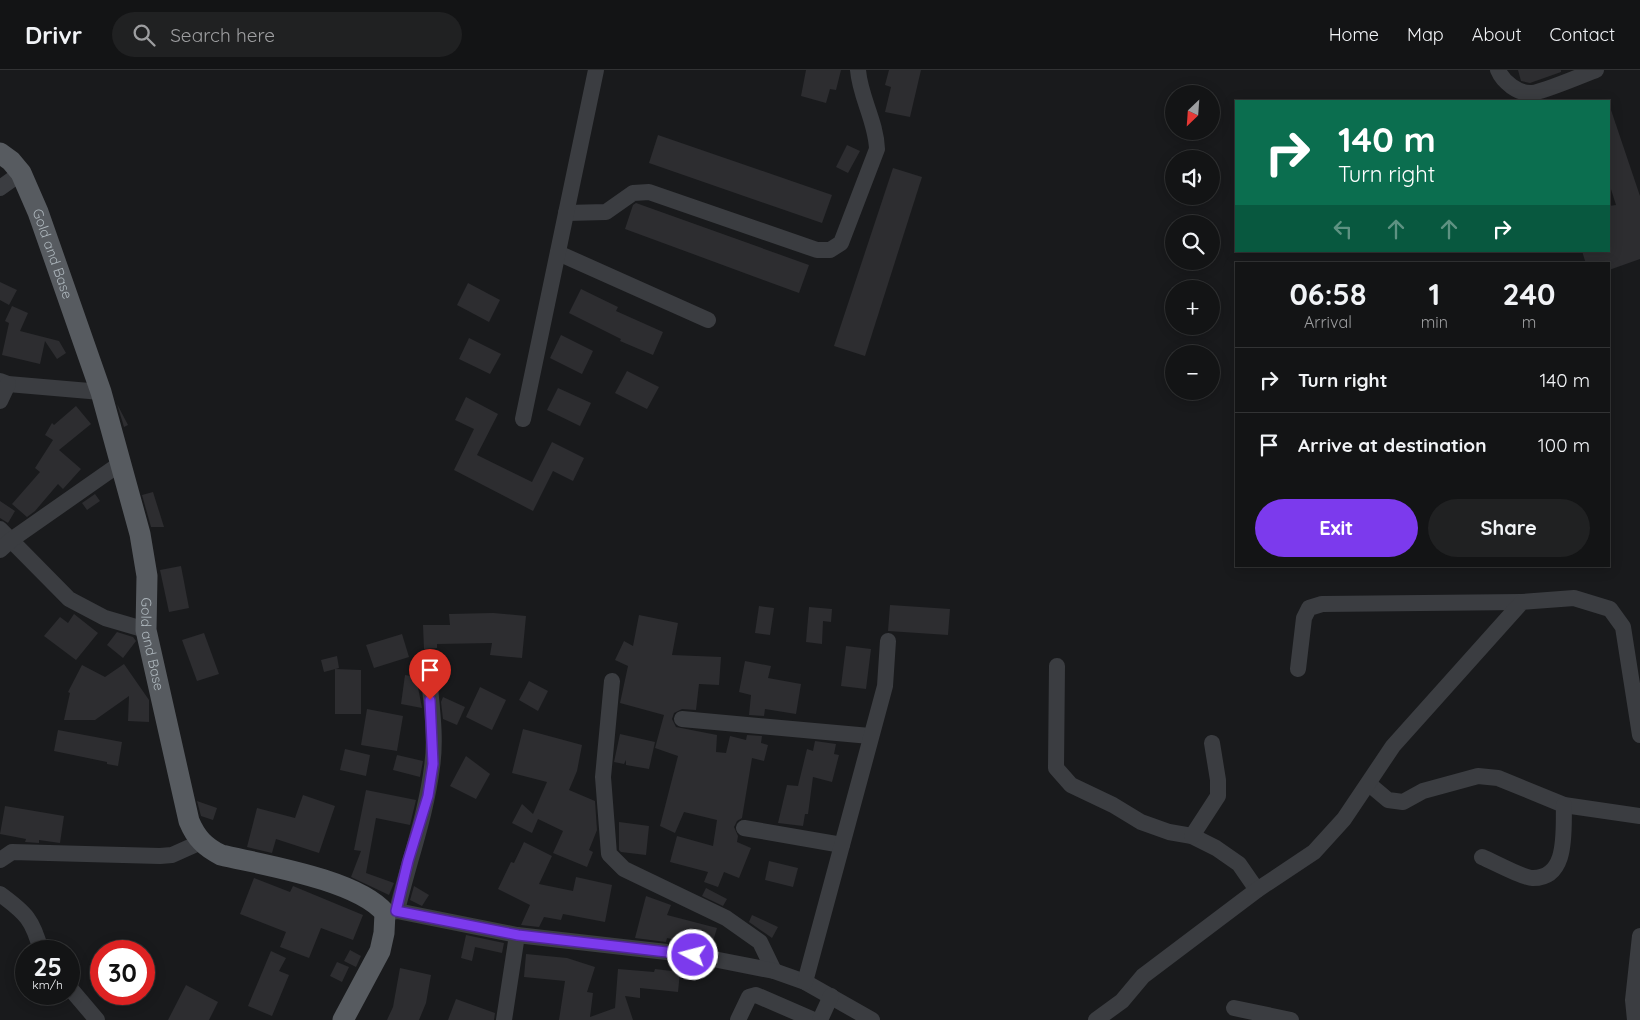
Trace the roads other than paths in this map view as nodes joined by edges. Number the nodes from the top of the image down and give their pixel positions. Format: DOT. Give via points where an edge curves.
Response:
graph roads {
  1 [pos="596,70"];
  2 [pos="858,70"];
  3 [pos="1498,70"];
  4 [pos="1596,70"];
  5 [pos="0,153"];
  6 [pos="21,173"];
  7 [pos="0,188"];
  8 [pos="566,213"];
  9 [pos="558,253"];
  10 [pos="708,320"];
  11 [pos="4,383"];
  12 [pos="101,392"];
  13 [pos="0,401"];
  14 [pos="523,419"];
  15 [pos="121,463"];
  16 [pos="4,540"];
  17 [pos="1522,602"];
  18 [pos="146,630"];
  19 [pos="888,641"];
  20 [pos="428,664"];
  21 [pos="1057,666"];
  22 [pos="1298,669"];
  23 [pos="612,681"];
  24 [pos="682,719"];
  25 [pos="1640,735"];
  26 [pos="870,736"];
  27 [pos="1212,743"];
  28 [pos="1369,784"];
  29 [pos="1564,805"];
  30 [pos="1640,816"];
  31 [pos="744,828"];
  32 [pos="1192,836"];
  33 [pos="201,842"];
  34 [pos="842,845"];
  35 [pos="1482,857"];
  36 [pos="0,860"];
  37 [pos="1257,890"];
  38 [pos="0,894"];
  39 [pos="391,912"];
  40 [pos="518,935"];
  41 [pos="1640,936"];
  42 [pos="39,940"];
  43 [pos="774,971"];
  44 [pos="805,982"];
  45 [pos="831,996"];
  46 [pos="80,1000"];
  47 [pos="1636,1001"];
  48 [pos="1234,1008"];
  49 [pos="97,1020"];
  50 [pos="343,1020"];
  51 [pos="504,1020"];
  52 [pos="738,1020"];
  53 [pos="814,1020"];
  54 [pos="820,1020"];
  55 [pos="872,1020"];
  56 [pos="1096,1020"];
  57 [pos="1291,1020"];
  58 [pos="1635,1020"];
  1 -- 8 [label="street"];
  2 -- 8 [label="street" via="859,84 877,136 877,149 841,244 836,247 817,250 649,192 633,193 606,212"];
  3 -- 4 [label="street" via="1502,80 1532,93"];
  5 -- 6 [label="main road, Gold and Base"];
  6 -- 7 [label="street"];
  6 -- 12 [label="main road, Gold and Base" via="38,212"];
  8 -- 9 [label="street"];
  9 -- 10 [label="street"];
  9 -- 14 [label="street"];
  11 -- 12 [label="street"];
  11 -- 13 [label="street"];
  12 -- 15 [label="main road, Gold and Base"];
  15 -- 16 [label="street"];
  15 -- 18 [label="main road, Gold and Base" via="146,568"];
  16 -- 18 [label="street" via="69,599 105,618"];
  17 -- 22 [label="street" via="1322,604 1309,608 1304,618"];
  17 -- 25 [label="street" via="1574,598 1610,609 1622,627"];
  17 -- 28 [label="street" via="1393,746"];
  18 -- 33 [label="main road, Gold and Base" via="189,821"];
  19 -- 26 [label="street" via="884,686"];
  20 -- 39 [label="street" via="433,764 428,796"];
  21 -- 32 [label="street" via="1056,768 1071,785 1141,822"];
  23 -- 43 [label="street" via="603,777 609,854 624,869 733,923 760,942"];
  24 -- 26 [label="street"];
  26 -- 34 [label="street"];
  27 -- 32 [label="street" via="1218,796"];
  28 -- 29 [label="street" via="1388,800 1403,802 1423,791 1478,776 1498,778"];
  28 -- 37 [label="street" via="1344,819 1314,852"];
  29 -- 30 [label="street"];
  29 -- 35 [label="street" via="1562,851 1556,867 1546,875 1531,879"];
  31 -- 34 [label="street"];
  32 -- 37 [label="street" via="1239,864"];
  33 -- 36 [label="street" via="160,856 12,852"];
  33 -- 39 [label="main road, Gold and Base" via="222,855 329,882 366,896"];
  34 -- 44 [label="street"];
  37 -- 56 [label="street" via="1143,976 1122,1001"];
  38 -- 42 [label="street" via="22,910 36,928"];
  39 -- 40 [label="street"];
  39 -- 50 [label="main road" via="380,951"];
  40 -- 43 [label="street" via="693,955"];
  40 -- 51 [label="street"];
  41 -- 47 [label="street"];
  43 -- 44 [label="street"];
  44 -- 45 [label="street"];
  45 -- 54 [label="street"];
  45 -- 55 [label="street"];
  46 -- 49 [label="street"];
  47 -- 58 [label="street"];
  48 -- 57 [label="street"];
  52 -- 53 [label="street" via="749,998 756,995"];
}
